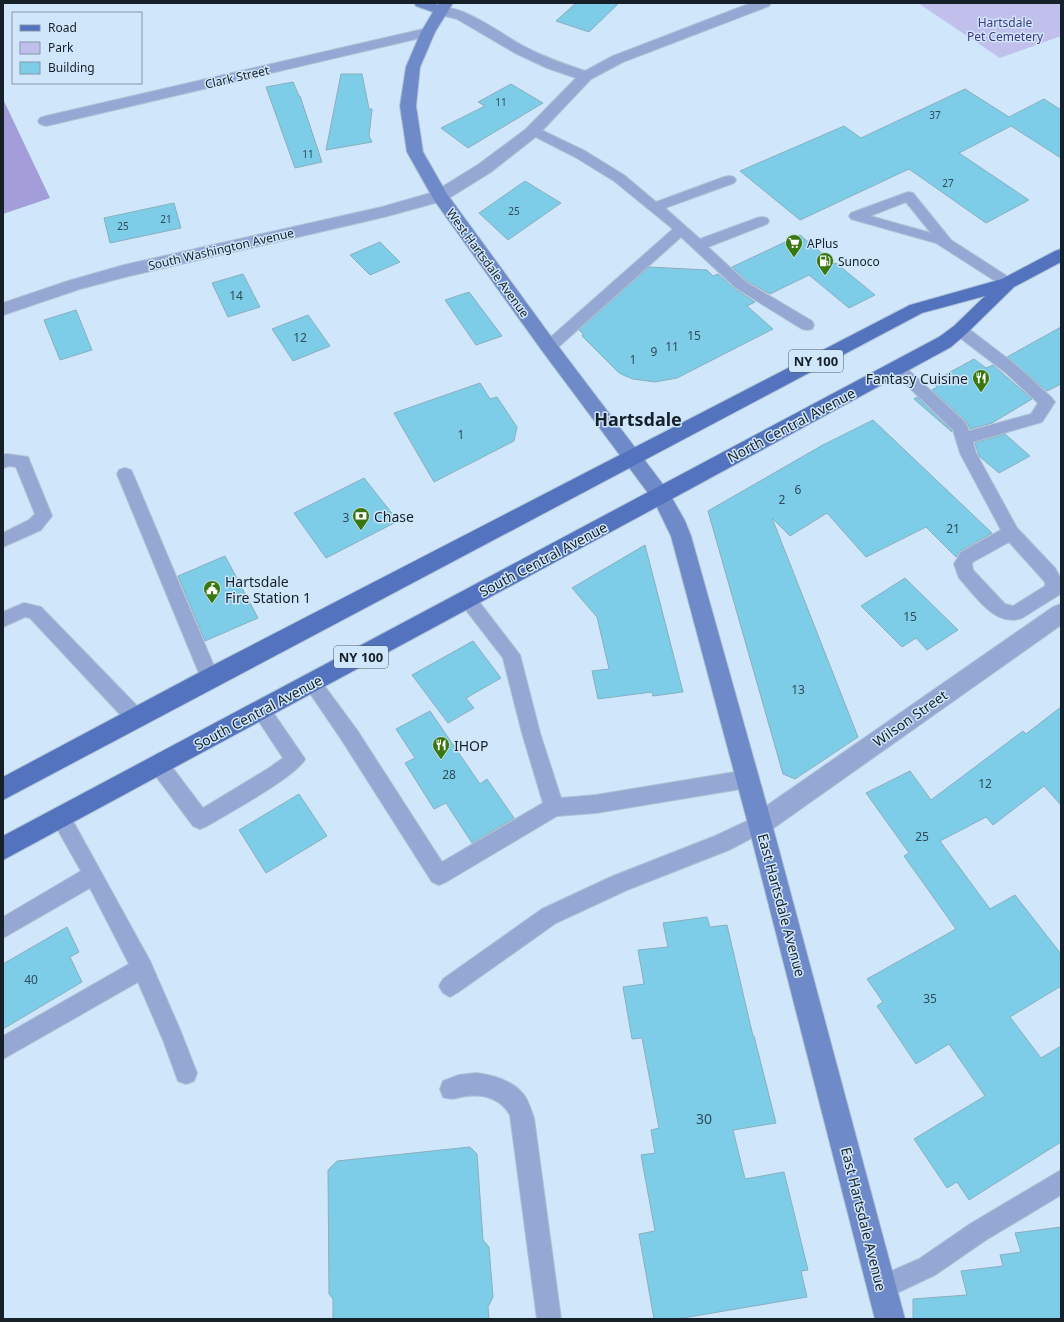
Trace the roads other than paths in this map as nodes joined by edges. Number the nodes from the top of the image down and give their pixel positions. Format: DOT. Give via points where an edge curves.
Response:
graph roads {
  1 [pos="421,3"];
  2 [pos="764,3"];
  3 [pos="444,7"];
  4 [pos="428,32"];
  5 [pos="586,76"];
  6 [pos="46,121"];
  7 [pos="533,130"];
  8 [pos="729,180"];
  9 [pos="440,196"];
  10 [pos="655,207"];
  11 [pos="762,221"];
  12 [pos="681,230"];
  13 [pos="943,242"];
  14 [pos="700,245"];
  15 [pos="1061,255"];
  16 [pos="1008,283"];
  17 [pos="3,309"];
  18 [pos="807,325"];
  19 [pos="960,330"];
  20 [pos="549,348"];
  21 [pos="897,368"];
  22 [pos="963,439"];
  23 [pos="633,457"];
  24 [pos="3,462"];
  25 [pos="125,474"];
  26 [pos="661,496"];
  27 [pos="1011,533"];
  28 [pos="3,540"];
  29 [pos="468,600"];
  30 [pos="1060,614"];
  31 [pos="3,620"];
  32 [pos="210,678"];
  33 [pos="312,683"];
  34 [pos="261,711"];
  35 [pos="136,718"];
  36 [pos="159,765"];
  37 [pos="747,779"];
  38 [pos="3,789"];
  39 [pos="554,806"];
  40 [pos="61,818"];
  41 [pos="760,824"];
  42 [pos="3,849"];
  43 [pos="94,875"];
  44 [pos="3,928"];
  45 [pos="143,968"];
  46 [pos="450,986"];
  47 [pos="3,1048"];
  48 [pos="186,1073"];
  49 [pos="451,1088"];
  50 [pos="1061,1182"];
  51 [pos="882,1288"];
  52 [pos="549,1319"];
  53 [pos="890,1319"];
  1 -- 3 [label="main road" via="424,6"];
  2 -- 5 [label="street, South Washington Avenue" via="618,59"];
  3 -- 4 [label="main road, West Hartsdale Avenue"];
  3 -- 5 [label="street" via="539,59"];
  4 -- 6 [label="street, Clark Street"];
  4 -- 9 [label="main road, West Hartsdale Avenue" via="413,67 408,106 415,152"];
  5 -- 7 [label="street, South Washington Avenue"];
  7 -- 9 [label="street, South Washington Avenue" via="485,168"];
  7 -- 10 [label="lane" via="619,178"];
  8 -- 10 [label="lane"];
  9 -- 17 [label="street, South Washington Avenue" via="384,212 124,271"];
  9 -- 20 [label="main road, West Hartsdale Avenue"];
  10 -- 12 [label="lane"];
  11 -- 14 [label="lane"];
  12 -- 14 [label="lane"];
  12 -- 20 [label="lane"];
  13 -- 13 [label="lane" via="941,240 856,216 908,196 944,239"];
  13 -- 16 [label="lane"];
  14 -- 18 [label="lane" via="741,285"];
  15 -- 16 [label="main road, NY 100"];
  16 -- 19 [label="main road, North Central Avenue / NY 100"];
  16 -- 23 [label="main road, NY 100" via="916,308"];
  19 -- 21 [label="main road, North Central Avenue / NY 100" via="945,342"];
  19 -- 22 [label="lane" via="1011,369 1047,402 1036,418"];
  20 -- 23 [label="main road, West Hartsdale Avenue"];
  21 -- 22 [label="lane" via="960,427"];
  21 -- 26 [label="main road, North Central Avenue / NY 100"];
  22 -- 27 [label="lane"];
  23 -- 26 [label="main road, West Hartsdale Avenue"];
  23 -- 32 [label="main road, NY 100"];
  24 -- 28 [label="lane" via="22,461 44,516 35,525"];
  25 -- 32 [label="lane"];
  26 -- 29 [label="main road, South Central Avenue / NY 100"];
  26 -- 37 [label="main road, East Hartsdale Avenue" via="682,536"];
  27 -- 27 [label="lane" via="1049,573 1054,582 1052,590 1016,613 1007,613 999,608 965,573 963,564 967,556"];
  29 -- 33 [label="main road, South Central Avenue / NY 100"];
  29 -- 39 [label="lane" via="511,656"];
  30 -- 41 [label="street, Wilson Street"];
  31 -- 35 [label="lane" via="24,610 35,612"];
  32 -- 35 [label="main road, NY 100"];
  33 -- 34 [label="main road, South Central Avenue / NY 100"];
  33 -- 39 [label="lane" via="350,736 439,875"];
  34 -- 36 [label="main road, South Central Avenue / NY 100"];
  34 -- 36 [label="lane" via="296,759 200,820"];
  35 -- 38 [label="main road, NY 100"];
  36 -- 40 [label="main road, South Central Avenue / NY 100"];
  37 -- 39 [label="lane" via="596,804"];
  37 -- 41 [label="main road, East Hartsdale Avenue"];
  40 -- 42 [label="main road, South Central Avenue / NY 100"];
  40 -- 43 [label="lane"];
  41 -- 46 [label="lane" via="722,843 620,883 549,916"];
  41 -- 51 [label="main road, East Hartsdale Avenue"];
  43 -- 44 [label="lane"];
  43 -- 45 [label="lane"];
  45 -- 47 [label="lane"];
  45 -- 48 [label="lane"];
  49 -- 52 [label="lane" via="462,1084 483,1085 500,1090 516,1102 523,1118"];
  50 -- 51 [label="lane" via="978,1232 927,1267"];
  51 -- 53 [label="main road, East Hartsdale Avenue"];
}
